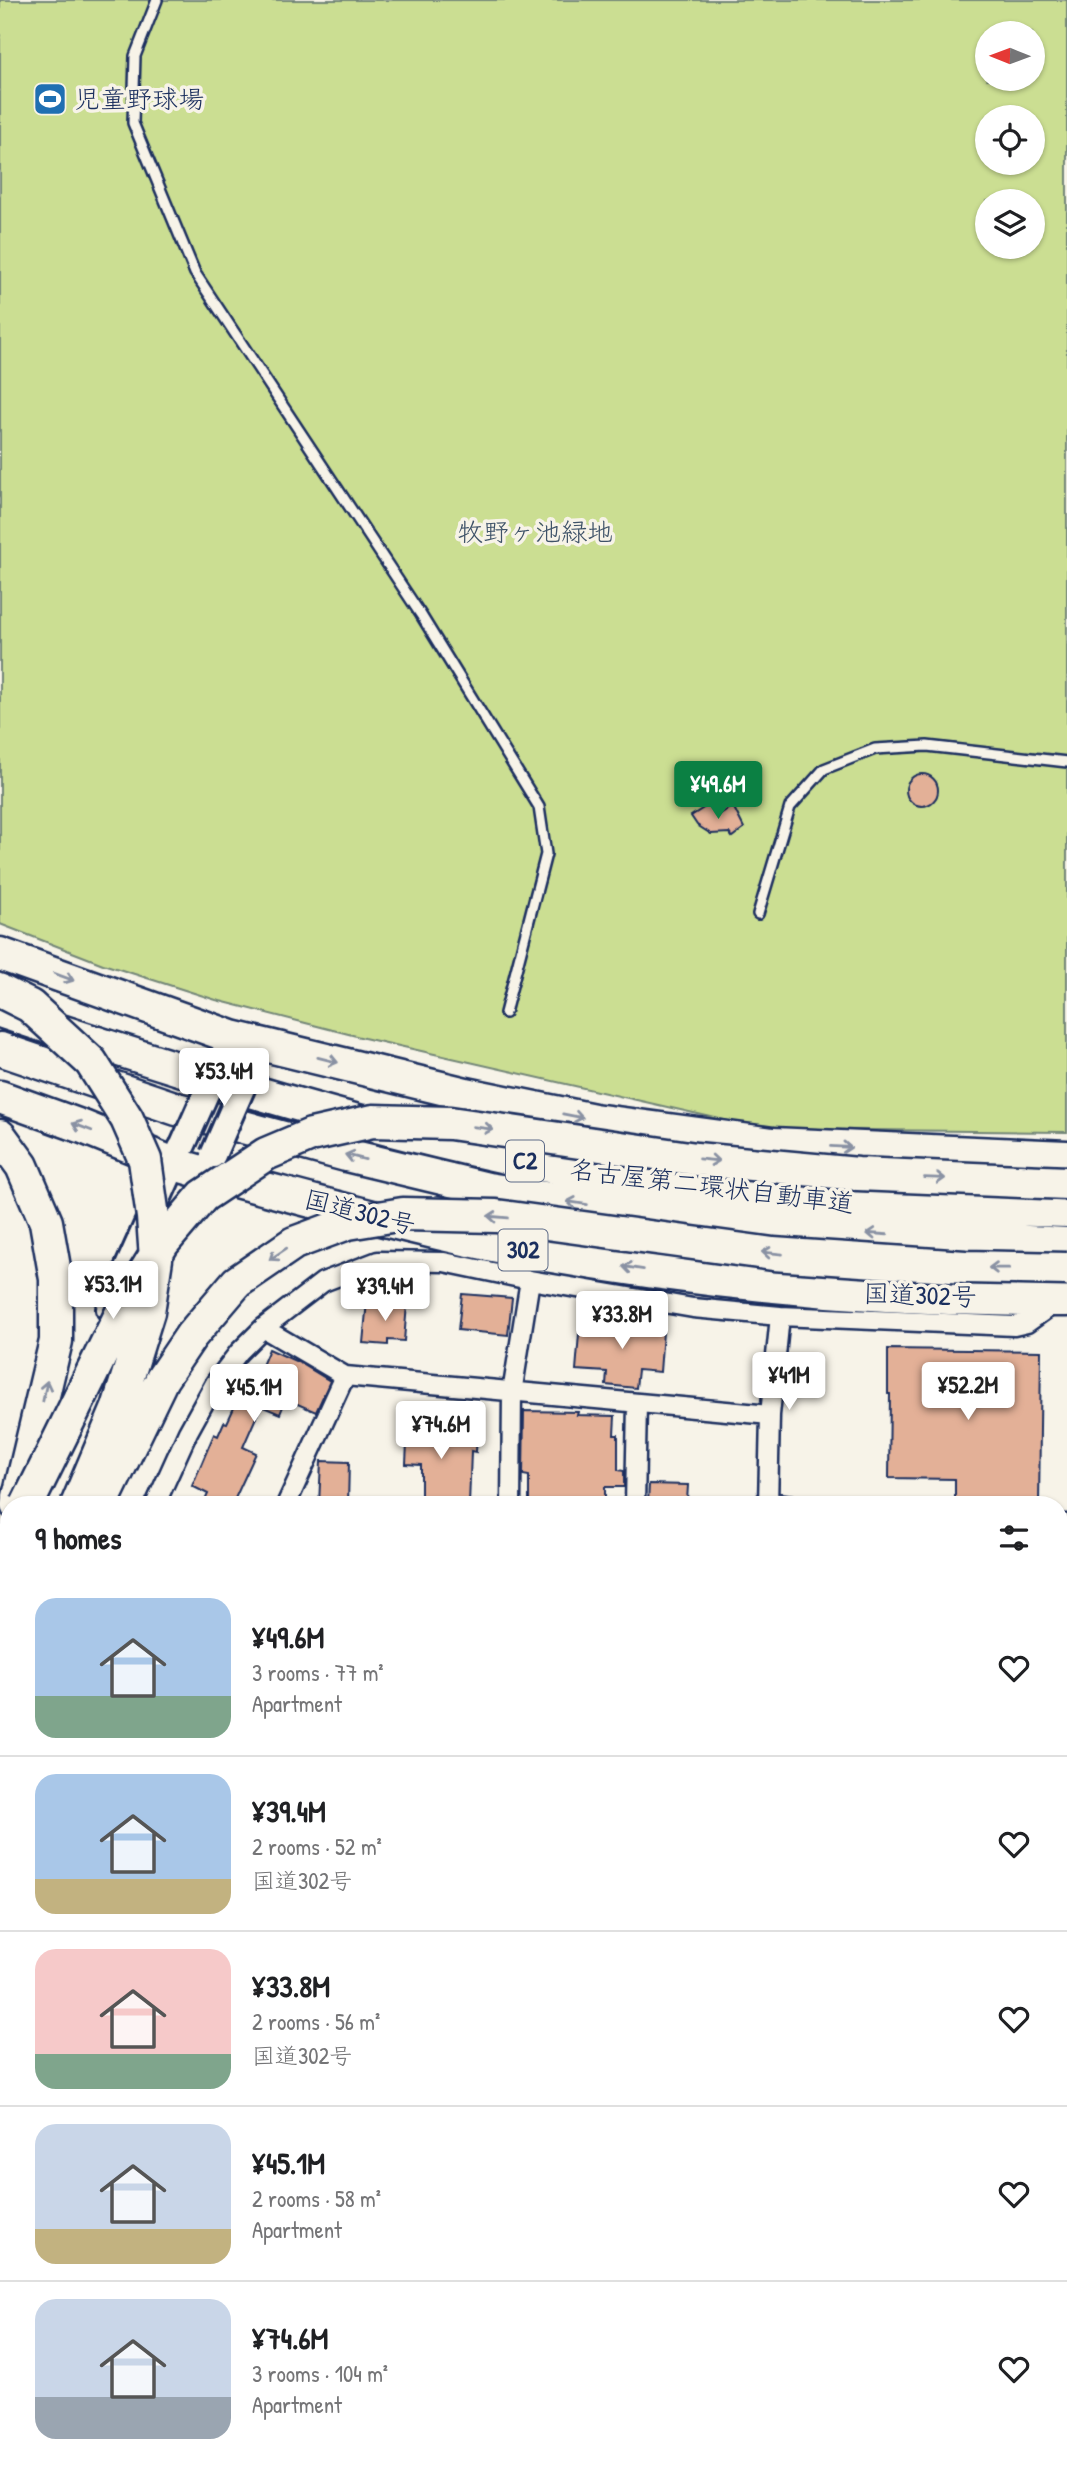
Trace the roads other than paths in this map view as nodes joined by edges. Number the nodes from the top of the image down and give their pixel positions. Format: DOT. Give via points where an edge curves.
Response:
graph roads {
  1 [pos="157,0"];
  2 [pos="1067,762"];
  3 [pos="758,914"];
  4 [pos="0,954"];
  5 [pos="0,991"];
  6 [pos="0,1011"];
  7 [pos="505,1013"];
  8 [pos="0,1049"];
  9 [pos="243,1049"];
  10 [pos="0,1097"];
  11 [pos="0,1136"];
  12 [pos="178,1154"];
  13 [pos="1067,1157"];
  14 [pos="209,1164"];
  15 [pos="1067,1183"];
  16 [pos="1067,1211"];
  17 [pos="1067,1244"];
  18 [pos="1067,1269"];
  19 [pos="530,1280"];
  20 [pos="1063,1300"];
  21 [pos="780,1316"];
  22 [pos="262,1328"];
  23 [pos="345,1376"];
  24 [pos="512,1393"];
  25 [pos="637,1404"];
  26 [pos="769,1415"];
  27 [pos="24,1496"];
  28 [pos="26,1496"];
  29 [pos="27,1496"];
  30 [pos="58,1496"];
  31 [pos="81,1496"];
  32 [pos="105,1496"];
  33 [pos="159,1496"];
  34 [pos="290,1496"];
  35 [pos="511,1496"];
  36 [pos="635,1496"];
  37 [pos="768,1496"];
  1 -- 7 [label="lane" via="135,56 133,123 195,273 421,615 539,807 546,854"];
  2 -- 3 [label="lane" via="927,746 875,748 824,769 790,807"];
  4 -- 9 [label="highway, one-way"];
  5 -- 31 [label="highway, bridge" via="30,1006 91,1062 127,1119 145,1160 156,1259 148,1312 118,1408"];
  6 -- 16 [label="highway, 名古屋第二環状自動車道 / C2" via="313,1110 485,1153 602,1175 748,1195 898,1207"];
  17 -- 8 [label="highway, 名古屋第二環状自動車道 / C2, one-way" via="745,1224 488,1189 177,1109"];
  9 -- 12 [label="street, bridge"];
  9 -- 13 [label="highway, one-way" via="594,1120 773,1144"];
  9 -- 14 [label="street, bridge"];
  12 -- 10 [label="highway, 国道302号 / 302, one-way"];
  27 -- 11 [label="highway, one-way" via="56,1341 56,1279 46,1222 22,1166"];
  12 -- 14 [label="highway, 国道302号 / 302"];
  12 -- 28 [label="street"];
  20 -- 14 [label="highway, 国道302号 / 302, one-way" via="775,1286 534,1253 462,1238"];
  14 -- 30 [label="street"];
  29 -- 15 [label="highway, one-way, bridge" via="128,1300 163,1243 203,1196 265,1154 311,1135 373,1121 450,1123 709,1160 858,1174"];
  18 -- 32 [label="highway, one-way, bridge" via="773,1254 496,1216 403,1214 348,1223 294,1243 229,1291 162,1379"];
  19 -- 21 [label="street" via="693,1308"];
  19 -- 22 [label="street" via="444,1262 377,1261 323,1282"];
  19 -- 24 [label="street"];
  20 -- 21 [label="street" via="1014,1326"];
  21 -- 26 [label="street"];
  22 -- 23 [label="street"];
  22 -- 33 [label="street" via="215,1383"];
  23 -- 24 [label="street"];
  23 -- 34 [label="street"];
  24 -- 25 [label="street"];
  24 -- 35 [label="street"];
  25 -- 26 [label="street"];
  25 -- 36 [label="street"];
  26 -- 37 [label="street"];
}
